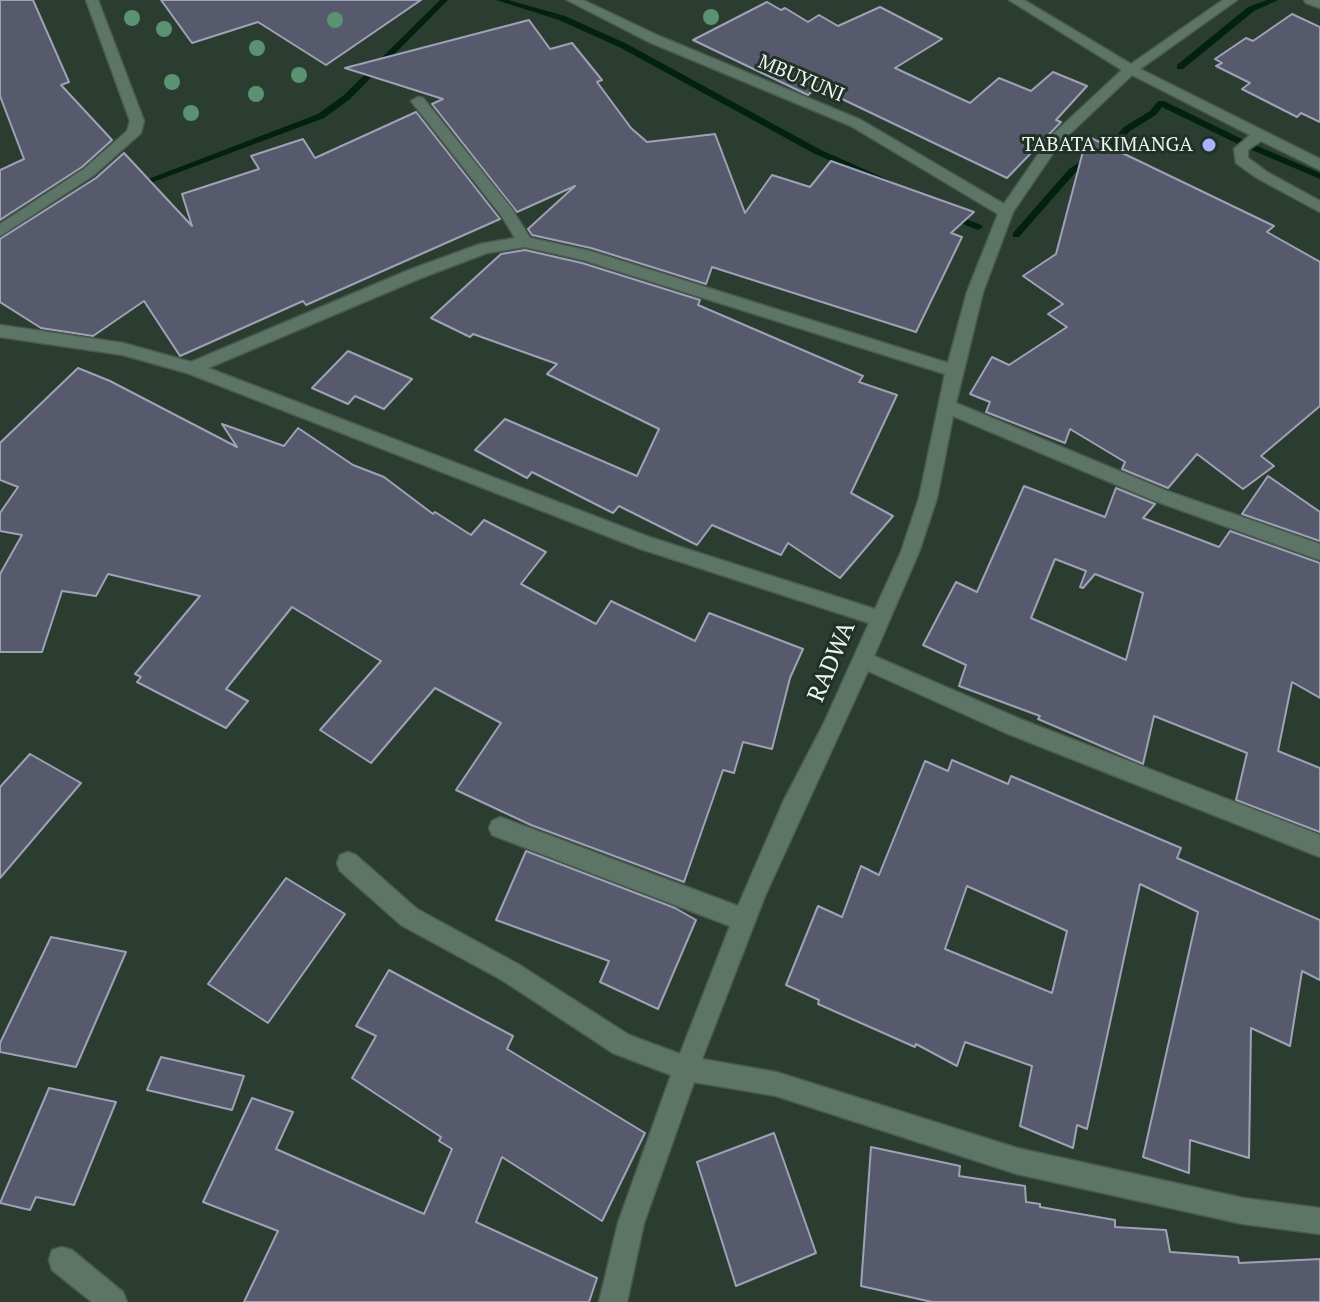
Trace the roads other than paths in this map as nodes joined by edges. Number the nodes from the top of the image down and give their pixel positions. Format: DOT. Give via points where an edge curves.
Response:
graph roads {
  1 [pos="92,0"];
  2 [pos="573,0"];
  3 [pos="1015,0"];
  4 [pos="1231,0"];
  5 [pos="1310,0"];
  6 [pos="1320,4"];
  7 [pos="1132,70"];
  8 [pos="418,101"];
  9 [pos="1259,135"];
  10 [pos="1320,165"];
  11 [pos="1320,207"];
  12 [pos="1006,212"];
  13 [pos="0,231"];
  14 [pos="525,242"];
  15 [pos="0,331"];
  16 [pos="192,368"];
  17 [pos="954,371"];
  18 [pos="948,407"];
  19 [pos="1320,552"];
  20 [pos="879,618"];
  21 [pos="863,660"];
  22 [pos="500,828"];
  23 [pos="1320,846"];
  24 [pos="348,863"];
  25 [pos="744,920"];
  26 [pos="688,1069"];
  27 [pos="1320,1221"];
  28 [pos="62,1260"];
  29 [pos="113,1302"];
  30 [pos="613,1302"];
  1 -- 13 [label="street" via="137,121 134,133 89,172"];
  2 -- 12 [label="street, MBUYUNI" via="856,123"];
  3 -- 7 [label="street"];
  4 -- 7 [label="street, RADWA"];
  5 -- 6 [label="street"];
  7 -- 9 [label="street"];
  7 -- 12 [label="street, RADWA" via="1055,140"];
  8 -- 14 [label="street"];
  9 -- 10 [label="street"];
  9 -- 11 [label="street" via="1241,149 1241,160"];
  12 -- 17 [label="street, RADWA" via="975,292"];
  14 -- 16 [label="street" via="485,248 415,274"];
  14 -- 17 [label="street" via="585,255"];
  15 -- 16 [label="street" via="123,349"];
  16 -- 20 [label="street" via="645,543"];
  17 -- 18 [label="street, RADWA"];
  18 -- 19 [label="street" via="1161,496"];
  18 -- 20 [label="street, RADWA" via="928,498"];
  20 -- 21 [label="street, RADWA"];
  21 -- 23 [label="street" via="1000,721"];
  21 -- 25 [label="street, RADWA"];
  22 -- 25 [label="street"];
  24 -- 26 [label="street" via="409,917 510,972 622,1044"];
  25 -- 26 [label="street, RADWA"];
  26 -- 27 [label="street" via="776,1084 1031,1164 1243,1211"];
  26 -- 30 [label="street, RADWA" via="631,1223"];
  28 -- 29 [label="street"];
}
